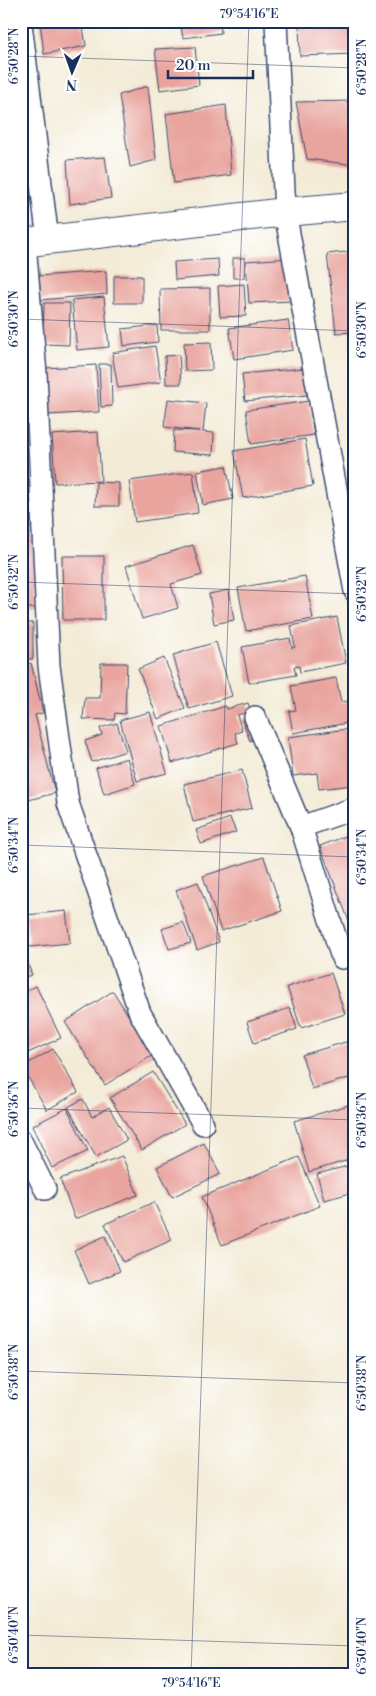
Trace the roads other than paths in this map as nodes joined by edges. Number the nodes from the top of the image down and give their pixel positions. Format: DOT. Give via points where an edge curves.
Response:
graph roads {
  1 [pos="276,21"];
  2 [pos="21,24"];
  3 [pos="355,206"];
  4 [pos="285,212"];
  5 [pos="31,242"];
  6 [pos="355,591"];
  7 [pos="255,717"];
  8 [pos="355,808"];
  9 [pos="301,827"];
  10 [pos="342,958"];
  11 [pos="203,1124"];
  12 [pos="21,1141"];
  13 [pos="45,1189"];
  1 -- 4 [label="street"];
  2 -- 5 [label="street"];
  3 -- 4 [label="main road"];
  4 -- 5 [label="main road"];
  4 -- 6 [label="street"];
  5 -- 11 [label="street" via="49,666 68,803 140,1013"];
  7 -- 9 [label="street"];
  8 -- 9 [label="street"];
  9 -- 10 [label="street"];
  12 -- 13 [label="street"];
}
